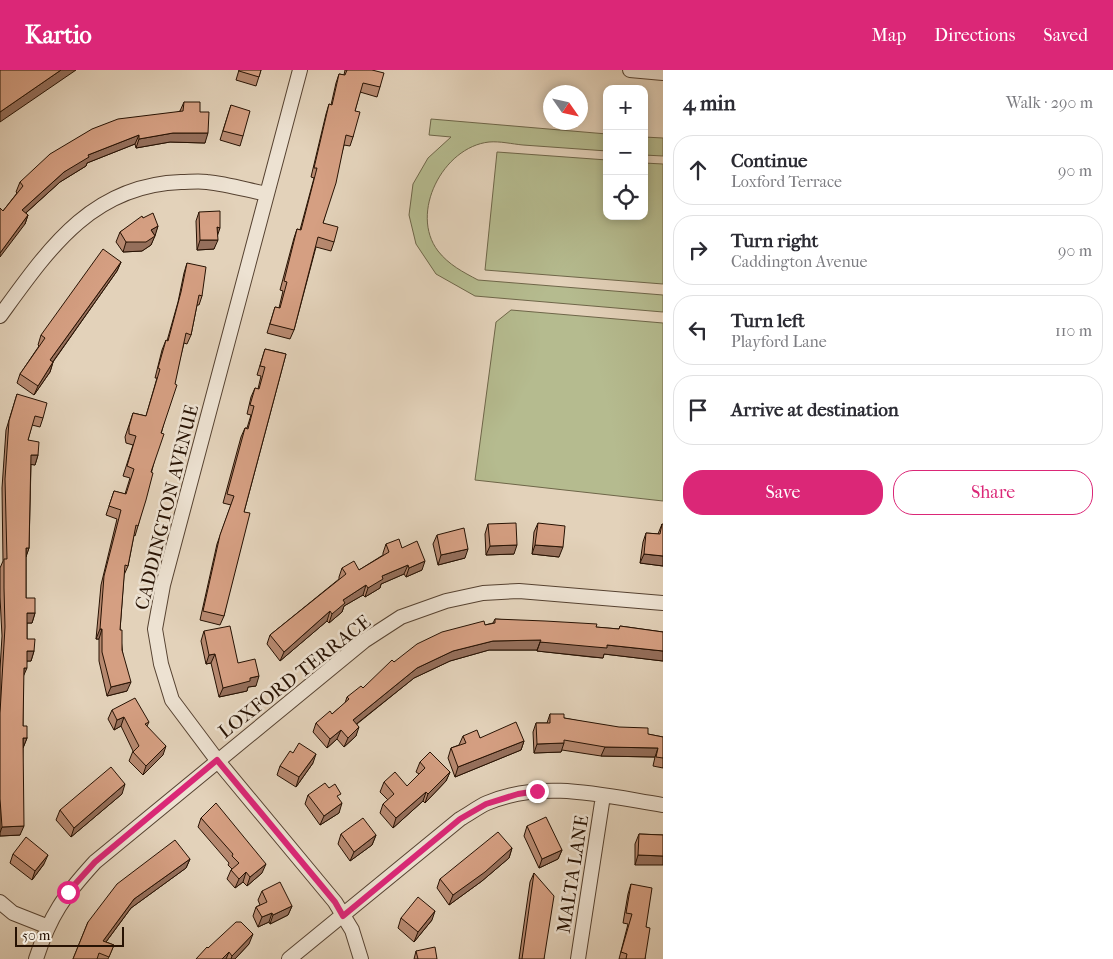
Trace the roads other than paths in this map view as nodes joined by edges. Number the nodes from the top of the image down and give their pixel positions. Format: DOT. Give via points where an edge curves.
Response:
graph roads {
  1 [pos="300,70"];
  2 [pos="630,70"];
  3 [pos="663,73"];
  4 [pos="267,194"];
  5 [pos="0,316"];
  6 [pos="663,603"];
  7 [pos="217,760"];
  8 [pos="603,796"];
  9 [pos="663,805"];
  10 [pos="0,902"];
  11 [pos="343,916"];
  12 [pos="46,926"];
  13 [pos="36,959"];
  14 [pos="289,959"];
  15 [pos="361,959"];
  16 [pos="578,959"];
  1 -- 4 [label="street, CADDINGTON AVENUE"];
  2 -- 3 [label="street"];
  4 -- 5 [label="street" via="206,182 160,183 126,192 86,214 47,252"];
  4 -- 7 [label="street, CADDINGTON AVENUE" via="163,585 155,629 172,700"];
  6 -- 7 [label="street, LOXFORD TERRACE" via="519,591 484,593 446,601 401,618 364,641"];
  7 -- 11 [label="street, CADDINGTON AVENUE" via="335,902"];
  7 -- 12 [label="street, LOXFORD TERRACE" via="95,862 68,892"];
  8 -- 9 [label="street"];
  8 -- 11 [label="street" via="576,791 537,791 486,804 460,819"];
  8 -- 16 [label="street, MALTA LANE"];
  10 -- 12 [label="street" via="13,913"];
  11 -- 14 [label="street"];
  11 -- 15 [label="street, CADDINGTON AVENUE" via="352,930"];
  12 -- 13 [label="street, LOXFORD TERRACE"];
}
